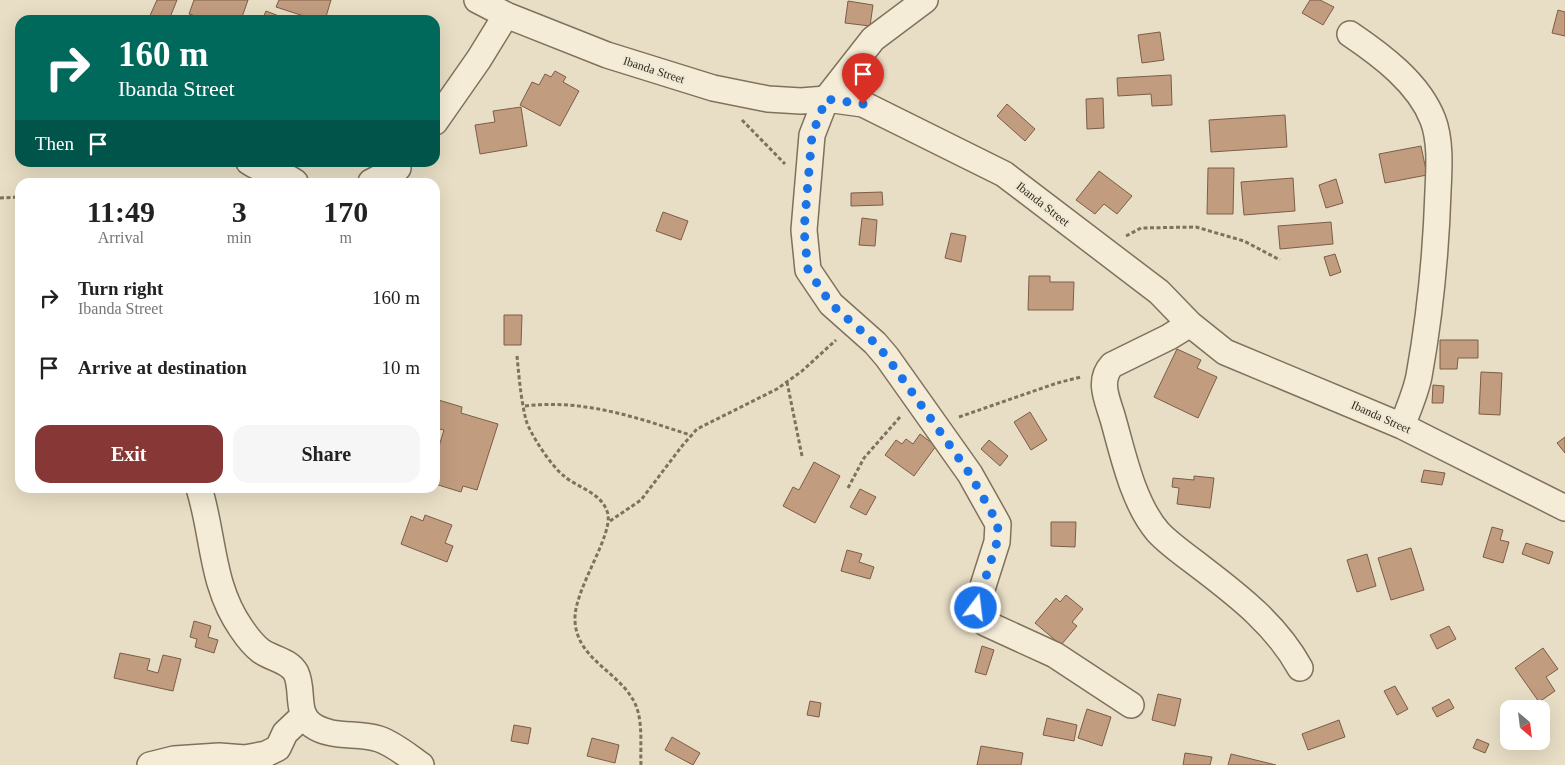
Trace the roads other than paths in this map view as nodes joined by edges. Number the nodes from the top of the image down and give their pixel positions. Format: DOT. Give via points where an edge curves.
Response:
graph roads {
  1 [pos="477,0"];
  2 [pos="925,0"];
  3 [pos="506,15"];
  4 [pos="1350,34"];
  5 [pos="826,99"];
  6 [pos="440,115"];
  7 [pos="255,167"];
  8 [pos="396,171"];
  9 [pos="290,178"];
  10 [pos="380,178"];
  11 [pos="1190,324"];
  12 [pos="1402,426"];
  13 [pos="201,493"];
  14 [pos="1565,508"];
  15 [pos="1300,668"];
  16 [pos="1131,705"];
  17 [pos="303,716"];
  18 [pos="275,757"];
  19 [pos="150,765"];
  20 [pos="421,765"];
  1 -- 3 [label="street, Ibanda Street"];
  2 -- 5 [label="street" via="873,39"];
  3 -- 5 [label="street, Ibanda Street" via="608,55 713,88 768,99"];
  3 -- 6 [label="street"];
  4 -- 12 [label="street" via="1373,50 1419,96 1433,120 1439,159 1430,304 1419,377"];
  5 -- 11 [label="street, Ibanda Street" via="863,104 1004,174 1160,292"];
  5 -- 16 [label="street" via="812,135 804,230 808,270 831,304 887,357 975,481 998,524 997,542 976,608 985,623 1055,655"];
  7 -- 9 [label="street"];
  8 -- 10 [label="street"];
  11 -- 12 [label="street, Ibanda Street" via="1225,352"];
  11 -- 15 [label="street" via="1112,365 1106,372 1104,386 1125,462 1139,500 1158,531 1255,612 1288,645"];
  12 -- 14 [label="street, Ibanda Street"];
  13 -- 17 [label="street" via="217,579 226,601 250,641 262,652 290,665 296,673"];
  17 -- 18 [label="street" via="285,733"];
  17 -- 20 [label="street" via="312,725 329,733 379,739"];
  18 -- 19 [label="street" via="266,754 245,758 219,756 174,759"];
}
